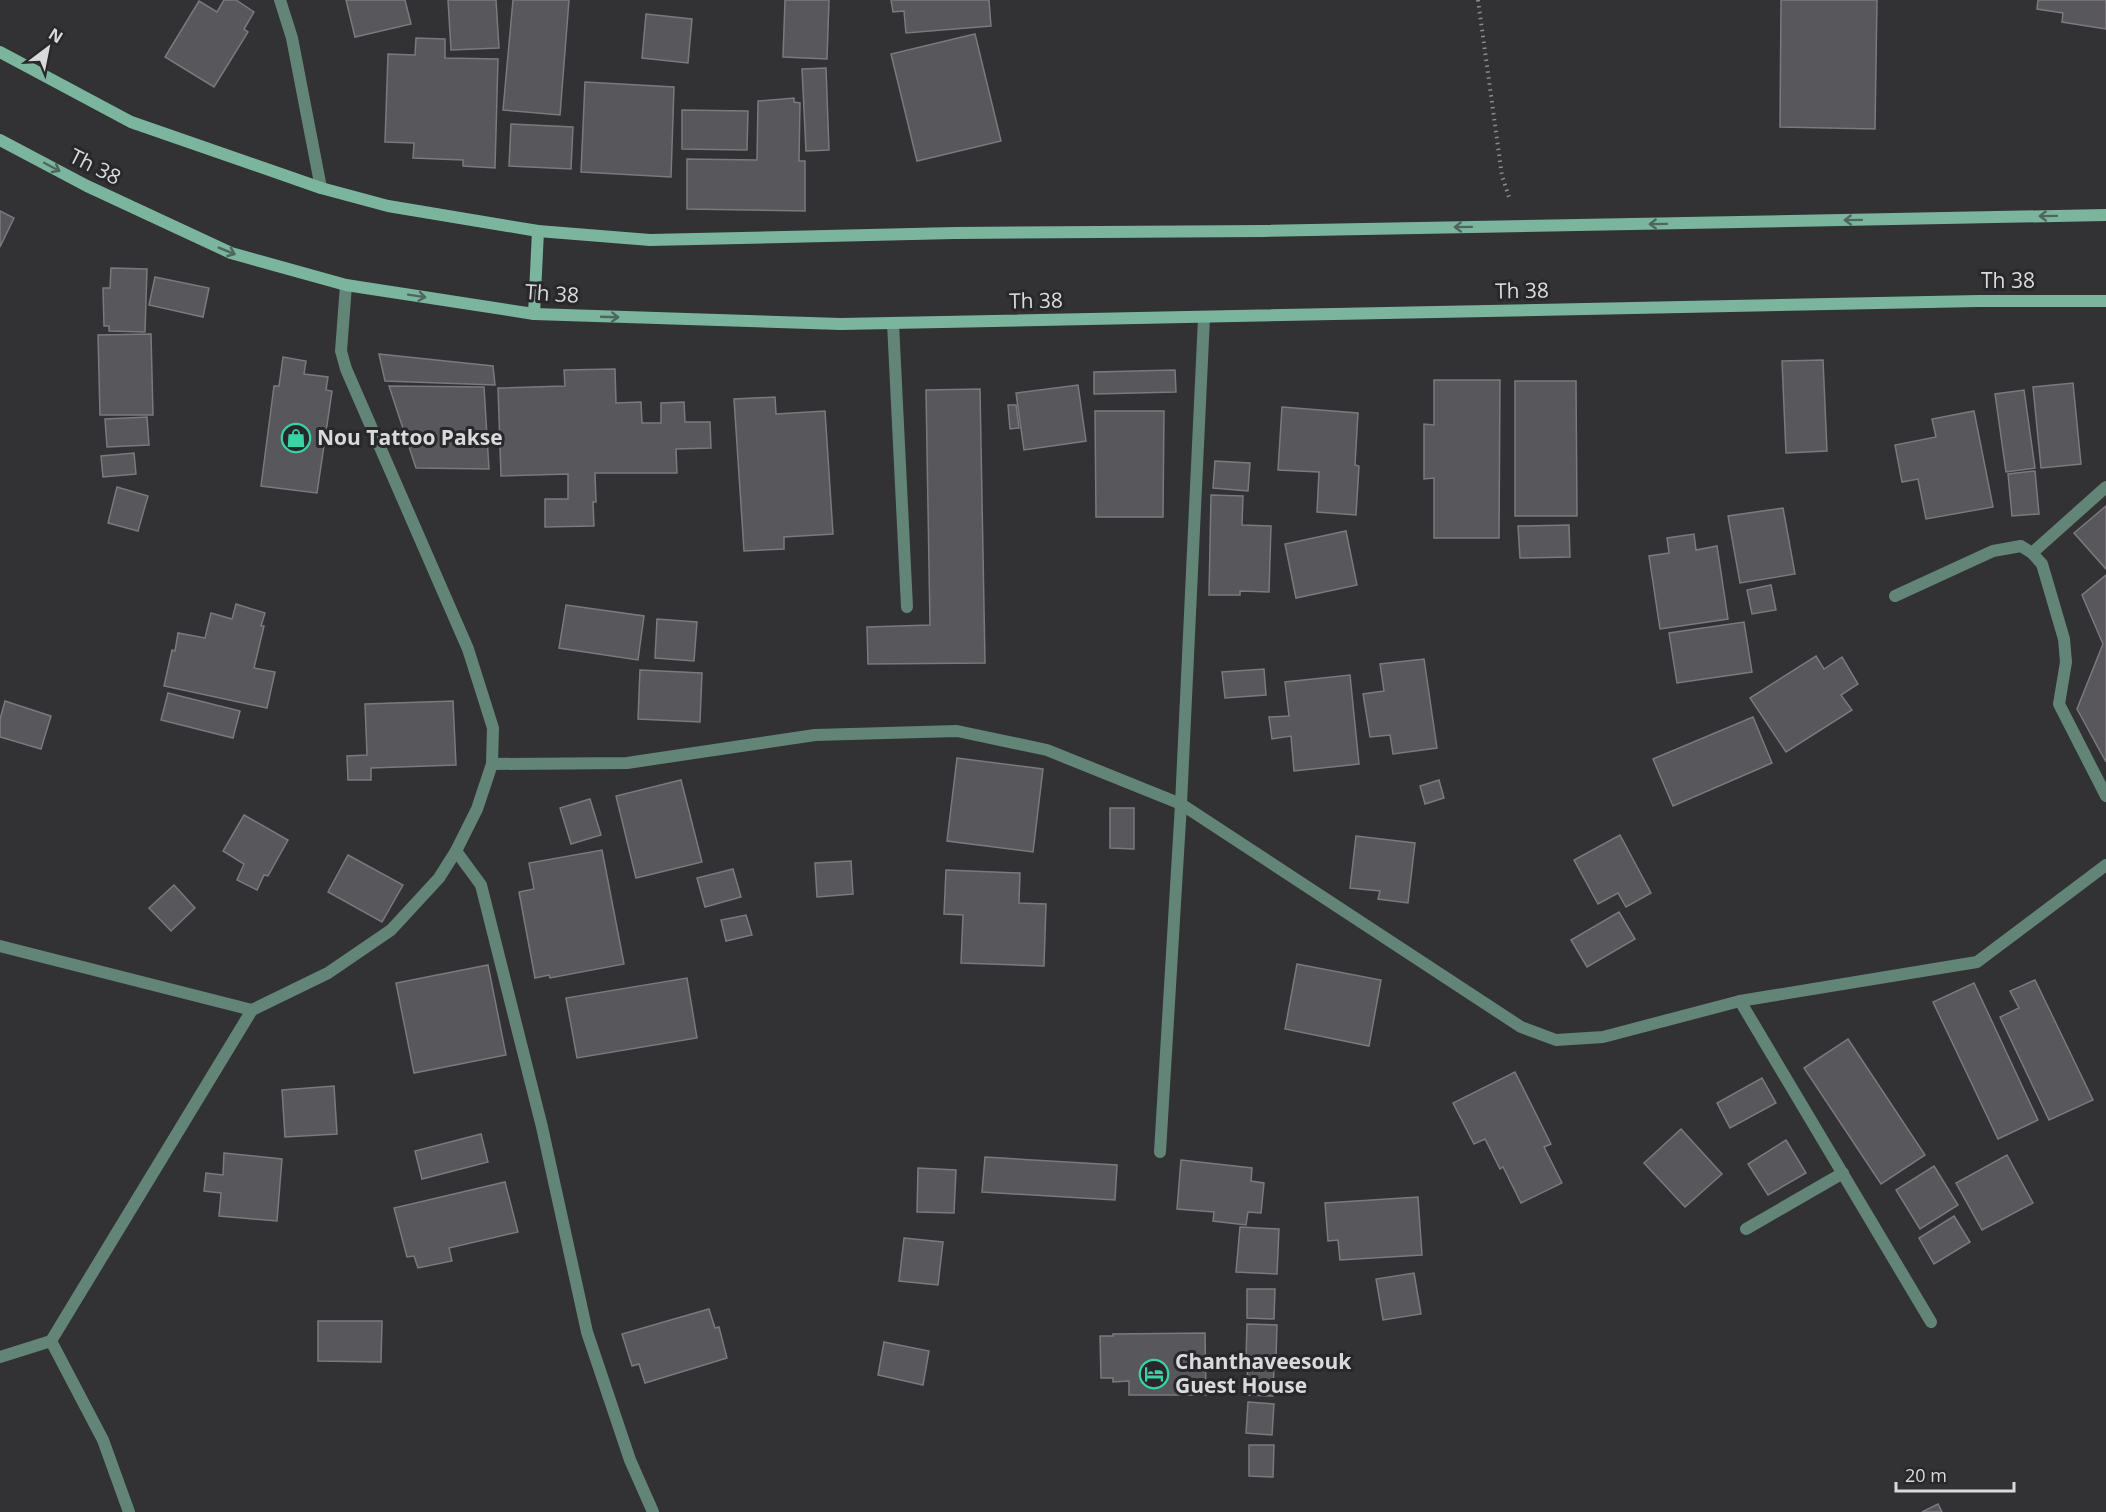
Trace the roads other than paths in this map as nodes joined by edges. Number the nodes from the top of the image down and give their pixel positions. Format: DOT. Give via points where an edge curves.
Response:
graph roads {
  1 [pos="280,0"];
  2 [pos="0,52"];
  3 [pos="0,140"];
  4 [pos="321,188"];
  5 [pos="2106,215"];
  6 [pos="538,231"];
  7 [pos="346,285"];
  8 [pos="2106,301"];
  9 [pos="534,314"];
  10 [pos="1204,318"];
  11 [pos="893,323"];
  12 [pos="2106,487"];
  13 [pos="2032,553"];
  14 [pos="1895,596"];
  15 [pos="906,607"];
  16 [pos="492,764"];
  17 [pos="2106,796"];
  18 [pos="1181,804"];
  19 [pos="456,851"];
  20 [pos="2106,865"];
  21 [pos="0,946"];
  22 [pos="1740,1001"];
  23 [pos="252,1010"];
  24 [pos="1160,1152"];
  25 [pos="1843,1173"];
  26 [pos="1746,1229"];
  27 [pos="1931,1322"];
  28 [pos="51,1341"];
  29 [pos="0,1357"];
  30 [pos="129,1512"];
  31 [pos="653,1512"];
  1 -- 4 [label="street" via="292,38"];
  2 -- 4 [label="street" via="131,122"];
  3 -- 7 [label="street, Th 38, one-way" via="87,186 231,253"];
  4 -- 6 [label="street" via="388,206"];
  5 -- 6 [label="street, one-way" via="650,240"];
  6 -- 9 [label="street"];
  7 -- 9 [label="street, Th 38, one-way"];
  7 -- 16 [label="street" via="341,351 346,369 468,649 493,728"];
  8 -- 10 [label="street, Th 38"];
  9 -- 11 [label="street, Th 38, one-way"];
  10 -- 11 [label="street, Th 38"];
  10 -- 18 [label="street"];
  11 -- 15 [label="street"];
  12 -- 13 [label="street"];
  13 -- 14 [label="street" via="2021,546 1993,550"];
  13 -- 17 [label="street" via="2042,564 2064,639 2066,662 2058,704"];
  16 -- 18 [label="street" via="627,763 815,735 957,731 1047,750"];
  16 -- 19 [label="street" via="477,809"];
  18 -- 22 [label="street" via="1521,1027 1556,1040 1603,1037"];
  18 -- 24 [label="street"];
  19 -- 23 [label="street" via="439,878 391,930 328,974"];
  19 -- 31 [label="street" via="481,885 542,1127 587,1332 630,1460"];
  20 -- 22 [label="street" via="1977,962"];
  21 -- 23 [label="street"];
  22 -- 25 [label="street"];
  23 -- 28 [label="street"];
  25 -- 26 [label="street"];
  25 -- 27 [label="street"];
  28 -- 29 [label="street"];
  28 -- 30 [label="street" via="103,1440"];
}
